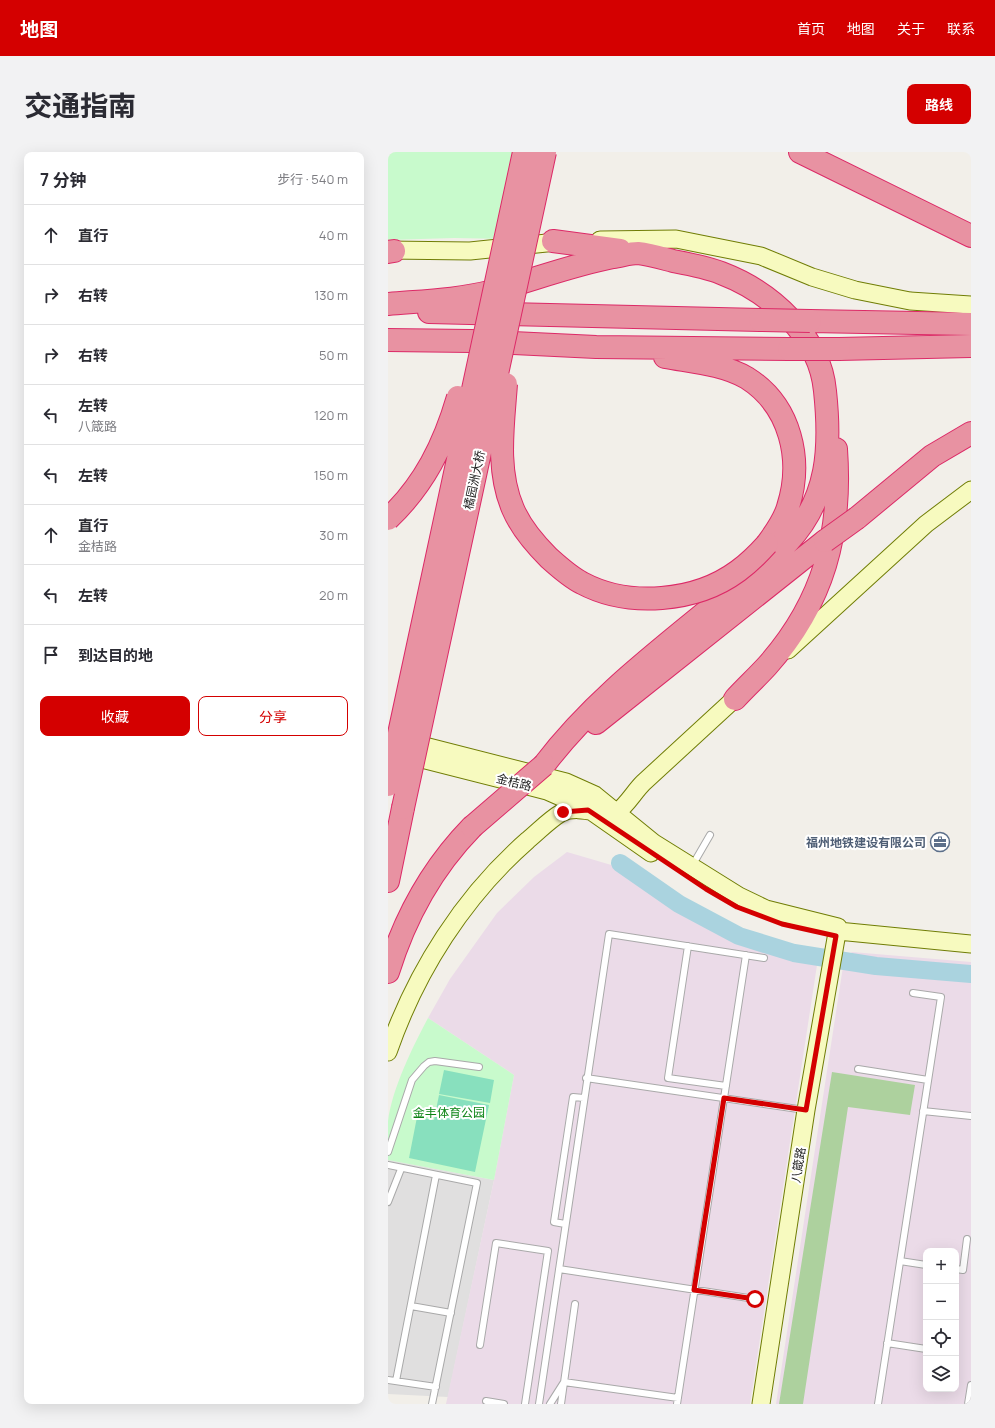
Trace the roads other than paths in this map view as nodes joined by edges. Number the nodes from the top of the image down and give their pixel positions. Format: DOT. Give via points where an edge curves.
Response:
graph roads {
  1 [pos="524,152"];
  2 [pos="544,152"];
  3 [pos="800,152"];
  4 [pos="971,236"];
  5 [pos="553,241"];
  6 [pos="390,251"];
  7 [pos="637,253"];
  8 [pos="388,304"];
  9 [pos="971,305"];
  10 [pos="388,311"];
  11 [pos="497,324"];
  12 [pos="971,324"];
  13 [pos="388,340"];
  14 [pos="596,346"];
  15 [pos="971,346"];
  16 [pos="824,374"];
  17 [pos="971,433"];
  18 [pos="971,450"];
  19 [pos="971,490"];
  20 [pos="857,518"];
  21 [pos="388,519"];
  22 [pos="734,698"];
  23 [pos="388,737"];
  24 [pos="388,750"];
  25 [pos="544,765"];
  26 [pos="388,785"];
  27 [pos="588,810"];
  28 [pos="616,813"];
  29 [pos="710,835"];
  30 [pos="691,867"];
  31 [pos="388,881"];
  32 [pos="835,942"];
  33 [pos="971,944"];
  34 [pos="688,946"];
  35 [pos="746,955"];
  36 [pos="764,958"];
  37 [pos="388,972"];
  38 [pos="913,993"];
  39 [pos="388,1052"];
  40 [pos="479,1067"];
  41 [pos="858,1069"];
  42 [pos="586,1078"];
  43 [pos="928,1080"];
  44 [pos="726,1086"];
  45 [pos="584,1098"];
  46 [pos="724,1098"];
  47 [pos="806,1110"];
  48 [pos="923,1111"];
  49 [pos="971,1116"];
  50 [pos="388,1152"];
  51 [pos="388,1165"];
  52 [pos="401,1169"];
  53 [pos="436,1176"];
  54 [pos="388,1202"];
  55 [pos="566,1224"];
  56 [pos="967,1239"];
  57 [pos="900,1261"];
  58 [pos="923,1265"];
  59 [pos="559,1269"];
  60 [pos="959,1269"];
  61 [pos="694,1290"];
  62 [pos="755,1299"];
  63 [pos="575,1304"];
  64 [pos="410,1306"];
  65 [pos="451,1313"];
  66 [pos="887,1343"];
  67 [pos="480,1345"];
  68 [pos="923,1349"];
  69 [pos="388,1380"];
  70 [pos="396,1381"];
  71 [pos="564,1382"];
  72 [pos="971,1385"];
  73 [pos="436,1387"];
  74 [pos="486,1401"];
  75 [pos="677,1401"];
  76 [pos="432,1404"];
  77 [pos="504,1404"];
  78 [pos="525,1404"];
  79 [pos="539,1404"];
  80 [pos="550,1404"];
  81 [pos="561,1404"];
  82 [pos="761,1404"];
  83 [pos="878,1404"];
  84 [pos="968,1404"];
  1 -- 11 [label="highway, 橘园洲大桥, bridge"];
  2 -- 11 [label="highway, 橘园洲大桥, bridge"];
  3 -- 4 [label="highway"];
  5 -- 6 [label="main road" via="470,251"];
  5 -- 7 [label="highway"];
  5 -- 9 [label="main road" via="676,239 761,256 812,276 861,291 910,301"];
  7 -- 8 [label="highway" via="590,262 490,291 452,298"];
  7 -- 16 [label="highway" via="702,267 751,288 784,313 800,331 813,349"];
  10 -- 12 [label="highway, bridge"];
  11 -- 14 [label="highway, bridge" via="502,466 513,509 532,539 555,563 583,584 629,597 660,598 688,594 737,572 767,544 778,528 788,508 793,486 796,461 786,425 770,398 747,378 731,370"];
  11 -- 21 [label="highway, bridge" via="469,360 452,418 435,459 416,489"];
  11 -- 26 [label="highway, 橘园洲大桥, bridge"];
  11 -- 31 [label="highway, 橘园洲大桥, bridge"];
  13 -- 14 [label="highway"];
  14 -- 15 [label="highway, bridge" via="839,349"];
  16 -- 22 [label="highway" via="831,398 838,477 837,513 826,566 812,599 788,639 767,666"];
  16 -- 25 [label="highway" via="828,455 820,488 803,523 789,542 760,568 612,690"];
  17 -- 20 [label="highway" via="932,456"];
  18 -- 20 [label="highway"];
  19 -- 22 [label="main road" via="926,524"];
  20 -- 25 [label="highway, bridge"];
  22 -- 28 [label="main road" via="635,791"];
  23 -- 28 [label="main road" via="566,782 590,792"];
  24 -- 27 [label="main road, 金桔路" via="534,787"];
  25 -- 37 [label="highway, bridge" via="472,828 434,872 416,902"];
  27 -- 28 [label="main road"];
  27 -- 32 [label="main road, 金桔路" via="737,907"];
  27 -- 39 [label="main road" via="570,810 557,816 519,848 480,888 426,965 408,1001"];
  28 -- 30 [label="main road" via="654,843"];
  29 -- 30 [label="lane"];
  30 -- 32 [label="main road" via="754,904 778,912"];
  32 -- 33 [label="main road"];
  32 -- 47 [label="main road, 八箴路"];
  34 -- 35 [label="lane"];
  34 -- 42 [label="lane" via="609,934"];
  34 -- 44 [label="lane" via="668,1078"];
  35 -- 36 [label="lane"];
  35 -- 44 [label="lane"];
  38 -- 43 [label="lane" via="941,996"];
  40 -- 50 [label="lane" via="435,1061 429,1062 419,1070 412,1080"];
  41 -- 43 [label="lane"];
  42 -- 45 [label="lane"];
  42 -- 46 [label="lane"];
  43 -- 48 [label="lane"];
  44 -- 46 [label="lane"];
  45 -- 55 [label="lane"];
  45 -- 55 [label="lane" via="573,1097 554,1222"];
  46 -- 47 [label="lane"];
  46 -- 61 [label="lane"];
  47 -- 82 [label="main road, 八箴路"];
  48 -- 49 [label="lane"];
  48 -- 57 [label="lane"];
  51 -- 52 [label="lane"];
  52 -- 53 [label="lane"];
  52 -- 54 [label="lane"];
  53 -- 64 [label="lane"];
  53 -- 65 [label="lane" via="477,1183"];
  55 -- 59 [label="lane"];
  56 -- 60 [label="lane" via="963,1270"];
  57 -- 58 [label="lane"];
  57 -- 66 [label="lane"];
  59 -- 61 [label="lane"];
  59 -- 79 [label="lane"];
  61 -- 62 [label="lane"];
  61 -- 75 [label="lane"];
  63 -- 71 [label="lane"];
  64 -- 65 [label="lane"];
  64 -- 70 [label="lane"];
  65 -- 73 [label="lane"];
  66 -- 68 [label="lane"];
  66 -- 83 [label="lane"];
  67 -- 78 [label="lane" via="496,1243 548,1251"];
  69 -- 70 [label="lane"];
  70 -- 73 [label="lane"];
  71 -- 75 [label="lane"];
  71 -- 80 [label="lane"];
  71 -- 81 [label="lane"];
  72 -- 84 [label="lane"];
  73 -- 76 [label="lane"];
  74 -- 77 [label="lane"];
}
